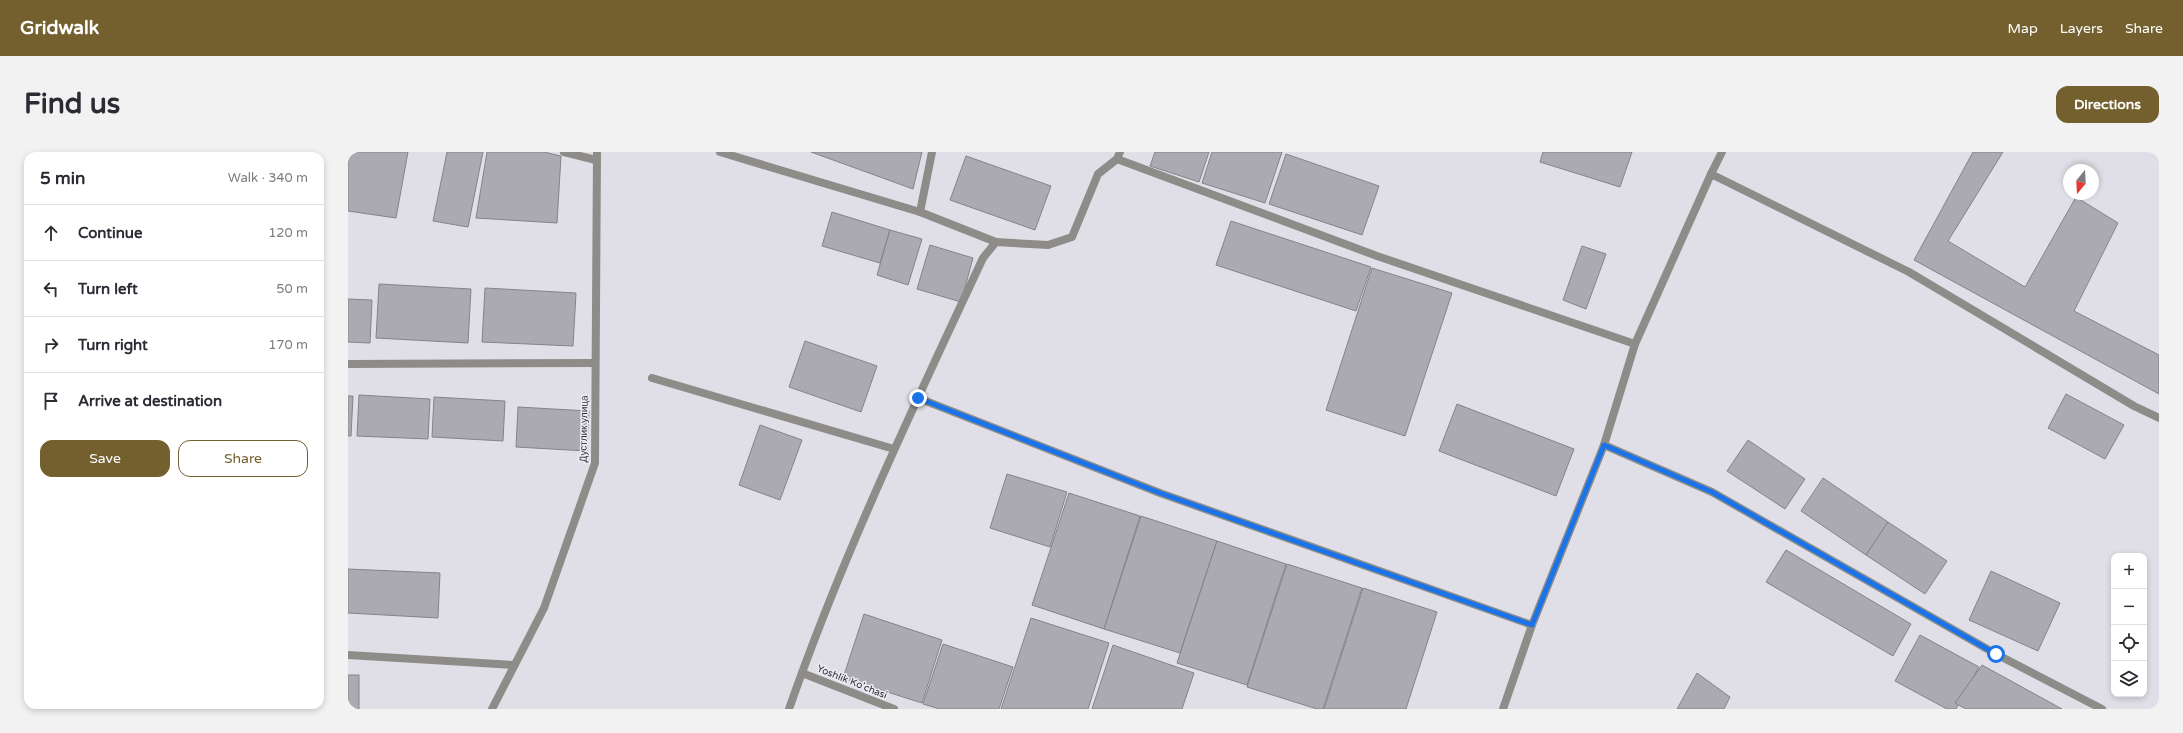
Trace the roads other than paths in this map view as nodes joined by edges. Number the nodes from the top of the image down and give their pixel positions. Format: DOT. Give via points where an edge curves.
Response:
graph roads {
  1 [pos="564,152"];
  2 [pos="720,152"];
  3 [pos="932,152"];
  4 [pos="1722,152"];
  5 [pos="596,156"];
  6 [pos="1119,156"];
  7 [pos="1711,174"];
  8 [pos="920,212"];
  9 [pos="996,242"];
  10 [pos="1635,344"];
  11 [pos="595,363"];
  12 [pos="348,364"];
  13 [pos="652,378"];
  14 [pos="918,398"];
  15 [pos="2159,418"];
  16 [pos="1604,445"];
  17 [pos="894,449"];
  18 [pos="1532,625"];
  19 [pos="348,655"];
  20 [pos="514,665"];
  21 [pos="802,673"];
  22 [pos="492,709"];
  23 [pos="789,709"];
  24 [pos="894,709"];
  25 [pos="1503,709"];
  26 [pos="2102,709"];
  1 -- 5 [label="street"];
  2 -- 8 [label="street"];
  3 -- 8 [label="street"];
  4 -- 7 [label="street"];
  5 -- 11 [label="street, Дустлик улица"];
  6 -- 9 [label="street" via="1098,174 1072,237 1048,245"];
  6 -- 10 [label="street" via="1377,256"];
  7 -- 10 [label="street"];
  7 -- 15 [label="street" via="1908,272 2134,406"];
  8 -- 9 [label="street"];
  9 -- 14 [label="street" via="983,258"];
  10 -- 16 [label="street"];
  11 -- 12 [label="street"];
  11 -- 20 [label="street, Дустлик улица" via="595,463 544,608"];
  13 -- 17 [label="street"];
  14 -- 17 [label="street"];
  14 -- 18 [label="street" via="1160,493"];
  16 -- 18 [label="street"];
  16 -- 26 [label="street" via="1712,492 1996,654"];
  17 -- 21 [label="street"];
  18 -- 25 [label="street"];
  19 -- 20 [label="street"];
  20 -- 22 [label="street, Дустлик улица"];
  21 -- 23 [label="street"];
  21 -- 24 [label="street, Yoshlik Ko'chasi"];
}
